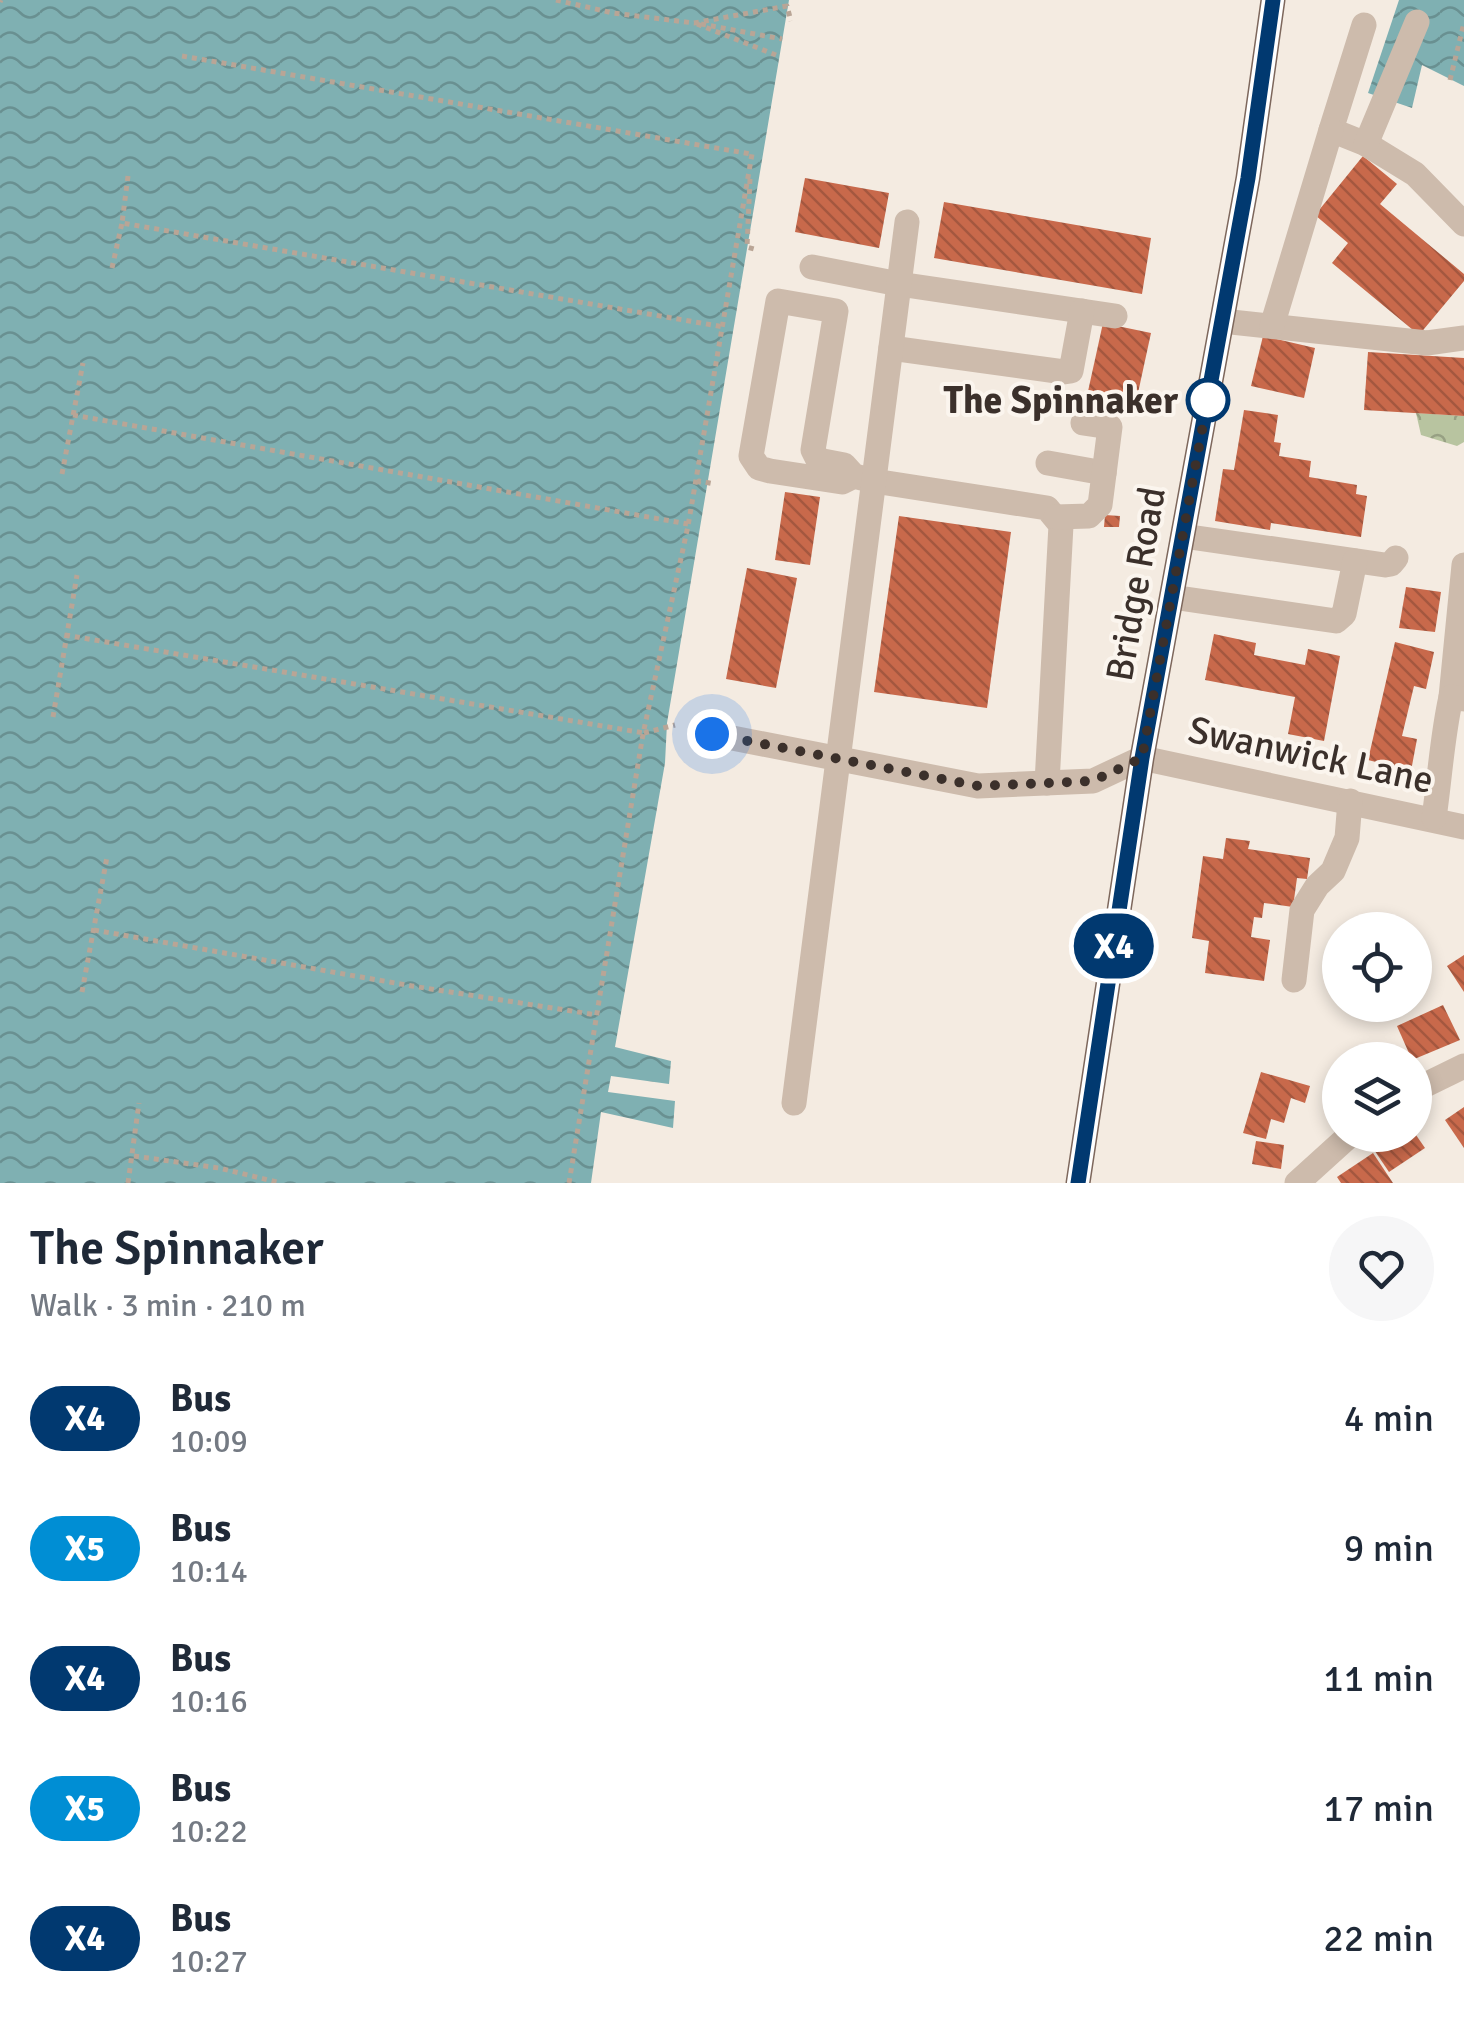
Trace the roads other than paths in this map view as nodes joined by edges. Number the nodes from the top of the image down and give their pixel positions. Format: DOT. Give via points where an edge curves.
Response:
graph roads {
  1 [pos="1273,0"];
  2 [pos="1417,22"];
  3 [pos="1364,26"];
  4 [pos="1331,130"];
  5 [pos="1366,144"];
  6 [pos="907,222"];
  7 [pos="1464,224"];
  8 [pos="812,267"];
  9 [pos="899,284"];
  10 [pos="1082,311"];
  11 [pos="1115,316"];
  12 [pos="1222,321"];
  13 [pos="1272,326"];
  14 [pos="1464,338"];
  15 [pos="892,348"];
  16 [pos="1084,423"];
  17 [pos="1048,463"];
  18 [pos="1104,473"];
  19 [pos="864,478"];
  20 [pos="1056,518"];
  21 [pos="1183,536"];
  22 [pos="1396,558"];
  23 [pos="1355,561"];
  24 [pos="1464,565"];
  25 [pos="1172,597"];
  26 [pos="1457,698"];
  27 [pos="712,734"];
  28 [pos="838,758"];
  29 [pos="1142,758"];
  30 [pos="1047,783"];
  31 [pos="1350,801"];
  32 [pos="1434,818"];
  33 [pos="1464,826"];
  34 [pos="1294,980"];
  35 [pos="1464,1066"];
  36 [pos="1432,1082"];
  37 [pos="794,1104"];
  38 [pos="1331,1152"];
  39 [pos="1078,1183"];
  40 [pos="1297,1183"];
  1 -- 12 [label="main road, Bridge Road"];
  2 -- 5 [label="street"];
  3 -- 4 [label="street"];
  4 -- 5 [label="street"];
  4 -- 13 [label="street"];
  5 -- 7 [label="street" via="1416,174"];
  6 -- 9 [label="street"];
  8 -- 9 [label="street"];
  9 -- 10 [label="street"];
  9 -- 15 [label="street"];
  10 -- 11 [label="street"];
  10 -- 15 [label="street" via="1074,362 1064,372"];
  12 -- 13 [label="street"];
  12 -- 21 [label="main road, Bridge Road"];
  13 -- 14 [label="street" via="1427,343"];
  15 -- 19 [label="street"];
  16 -- 18 [label="street" via="1110,428"];
  17 -- 18 [label="street"];
  18 -- 20 [label="street" via="1100,504 1089,516"];
  19 -- 19 [label="street" via="842,482 770,471 751,456 778,301 836,310 813,456"];
  19 -- 20 [label="street" via="1047,508"];
  19 -- 28 [label="street"];
  20 -- 30 [label="street" via="1061,534"];
  21 -- 23 [label="street"];
  21 -- 25 [label="main road, Bridge Road"];
  22 -- 23 [label="street" via="1385,565"];
  23 -- 25 [label="street" via="1344,614 1336,621"];
  24 -- 26 [label="street"];
  25 -- 29 [label="main road, Bridge Road"];
  26 -- 32 [label="street" via="1442,740"];
  27 -- 28 [label="street"];
  28 -- 30 [label="street" via="978,786"];
  28 -- 37 [label="street"];
  29 -- 30 [label="street" via="1093,781"];
  29 -- 31 [label="street, Swanwick Lane"];
  29 -- 39 [label="main road, Bridge Road"];
  31 -- 32 [label="street, Swanwick Lane"];
  31 -- 34 [label="street" via="1347,838 1333,871 1302,910"];
  32 -- 33 [label="street, Swanwick Lane"];
  35 -- 36 [label="street"];
  38 -- 40 [label="street"];
}
